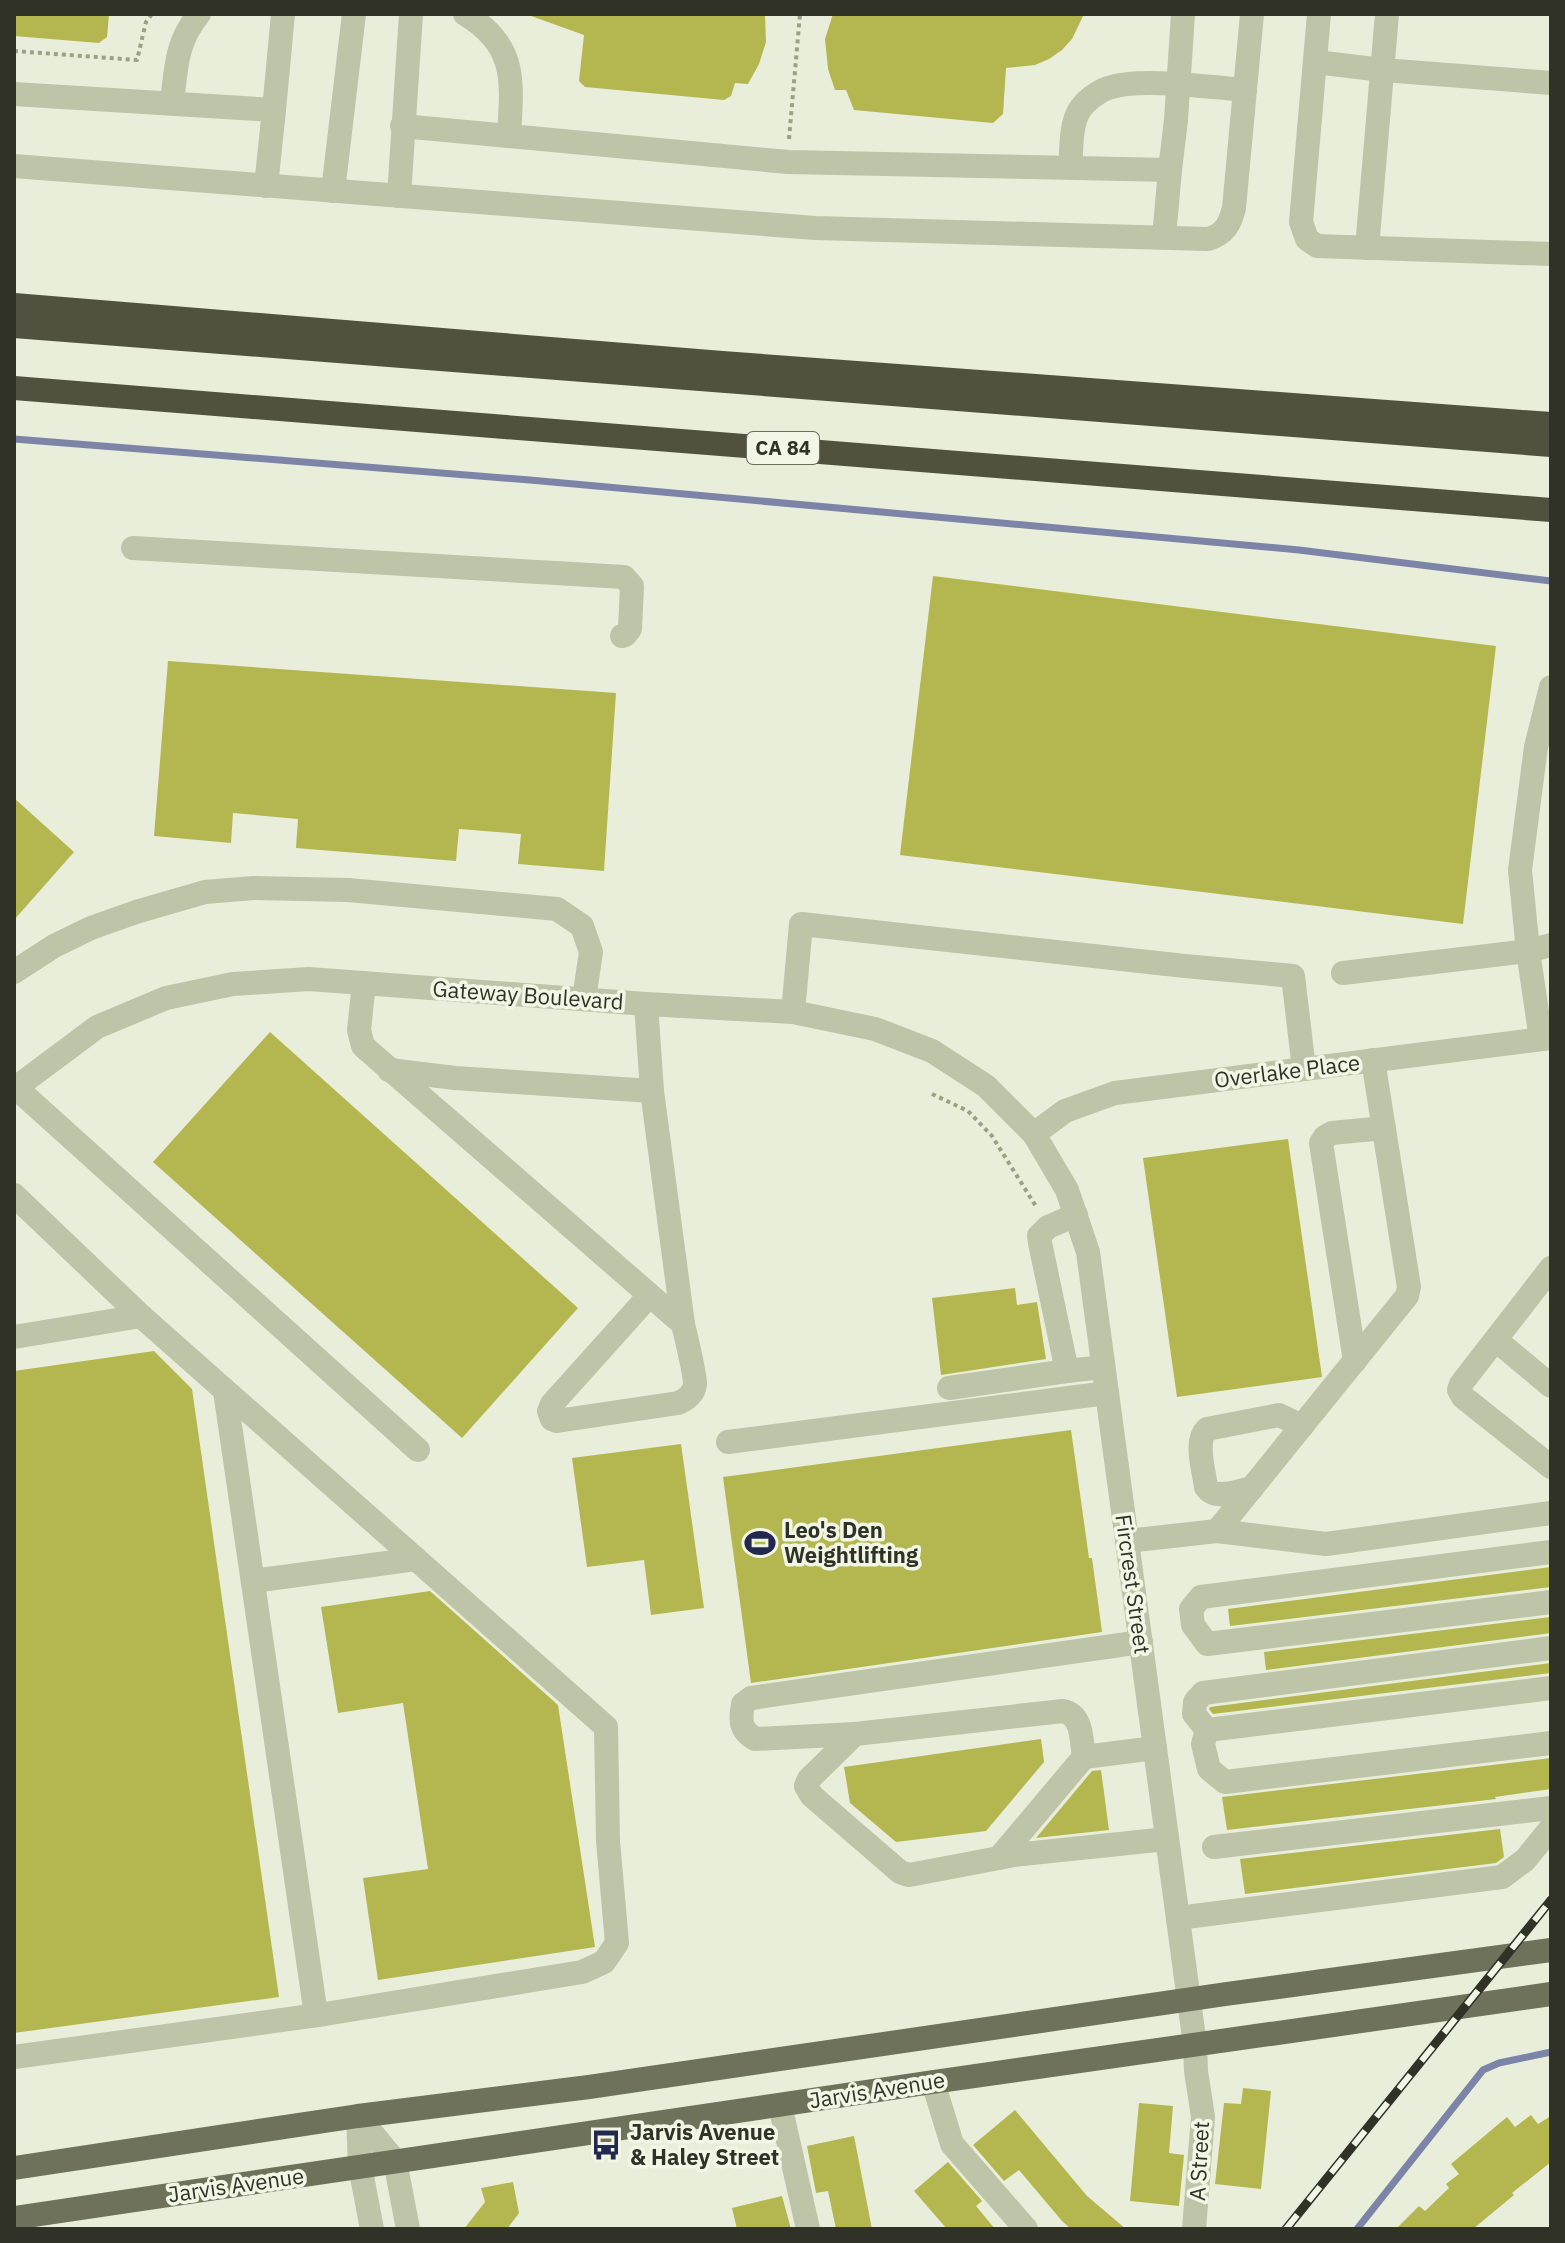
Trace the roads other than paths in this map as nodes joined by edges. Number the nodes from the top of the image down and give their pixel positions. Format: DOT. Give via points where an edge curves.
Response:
graph roads {
  1 [pos="199,14"];
  2 [pos="283,14"];
  3 [pos="354,14"];
  4 [pos="411,14"];
  5 [pos="465,14"];
  6 [pos="1183,14"];
  7 [pos="1252,14"];
  8 [pos="1319,14"];
  9 [pos="1387,14"];
  10 [pos="1315,62"];
  11 [pos="1383,70"];
  12 [pos="1551,83"];
  13 [pos="1177,85"];
  14 [pos="1245,90"];
  15 [pos="14,94"];
  16 [pos="172,103"];
  17 [pos="274,110"];
  18 [pos="402,126"];
  19 [pos="509,136"];
  20 [pos="14,166"];
  21 [pos="1070,166"];
  22 [pos="1170,170"];
  23 [pos="266,186"];
  24 [pos="333,191"];
  25 [pos="399,196"];
  26 [pos="1164,237"];
  27 [pos="1367,248"];
  28 [pos="1551,254"];
  29 [pos="14,305"];
  30 [pos="14,326"];
  31 [pos="14,388"];
  32 [pos="1551,424"];
  33 [pos="1551,445"];
  34 [pos="1551,510"];
  35 [pos="133,548"];
  36 [pos="622,636"];
  37 [pos="1551,687"];
  38 [pos="1540,948"];
  39 [pos="14,972"];
  40 [pos="1343,973"];
  41 [pos="364,983"];
  42 [pos="584,999"];
  43 [pos="646,1004"];
  44 [pos="793,1012"];
  45 [pos="1546,1038"];
  46 [pos="1373,1060"];
  47 [pos="1304,1069"];
  48 [pos="389,1070"];
  49 [pos="15,1088"];
  50 [pos="652,1091"];
  51 [pos="1384,1128"];
  52 [pos="1034,1134"];
  53 [pos="14,1195"];
  54 [pos="1076,1215"];
  55 [pos="1547,1283"];
  56 [pos="649,1296"];
  57 [pos="141,1316"];
  58 [pos="683,1324"];
  59 [pos="14,1337"];
  60 [pos="1496,1340"];
  61 [pos="1355,1361"];
  62 [pos="1103,1367"];
  63 [pos="1067,1371"];
  64 [pos="1551,1386"];
  65 [pos="949,1388"];
  66 [pos="225,1391"];
  67 [pos="1107,1393"];
  68 [pos="1302,1426"];
  69 [pos="728,1442"];
  70 [pos="418,1450"];
  71 [pos="1551,1467"];
  72 [pos="1252,1488"];
  73 [pos="1551,1513"];
  74 [pos="1217,1531"];
  75 [pos="1127,1541"];
  76 [pos="1551,1552"];
  77 [pos="416,1559"];
  78 [pos="253,1581"];
  79 [pos="1551,1602"];
  80 [pos="1141,1642"];
  81 [pos="1551,1648"];
  82 [pos="1551,1688"];
  83 [pos="1207,1730"];
  84 [pos="855,1734"];
  85 [pos="1551,1743"];
  86 [pos="1155,1748"];
  87 [pos="1084,1757"];
  88 [pos="1551,1808"];
  89 [pos="1551,1828"];
  90 [pos="1167,1839"];
  91 [pos="1214,1847"];
  92 [pos="999,1858"];
  93 [pos="1178,1918"];
  94 [pos="1551,1950"];
  95 [pos="1551,1994"];
  96 [pos="1189,2000"];
  97 [pos="316,2015"];
  98 [pos="1195,2045"];
  99 [pos="14,2057"];
  100 [pos="933,2082"];
  101 [pos="780,2105"];
  102 [pos="358,2116"];
  103 [pos="395,2161"];
  104 [pos="360,2166"];
  105 [pos="14,2168"];
  106 [pos="14,2218"];
  107 [pos="372,2229"];
  108 [pos="408,2229"];
  109 [pos="808,2229"];
  110 [pos="1026,2229"];
  111 [pos="1194,2229"];
  1 -- 16 [label="street" via="180,44"];
  2 -- 17 [label="street"];
  3 -- 24 [label="street"];
  4 -- 18 [label="street"];
  5 -- 19 [label="street" via="486,28 509,65"];
  6 -- 13 [label="street"];
  7 -- 14 [label="street"];
  8 -- 10 [label="street"];
  9 -- 11 [label="street"];
  10 -- 11 [label="street"];
  10 -- 27 [label="street" via="1301,222 1307,239 1317,246"];
  11 -- 12 [label="street"];
  11 -- 27 [label="street"];
  13 -- 14 [label="street"];
  13 -- 21 [label="street" via="1106,88 1087,101 1074,129"];
  13 -- 22 [label="street"];
  14 -- 26 [label="street" via="1231,220 1218,236 1208,239"];
  15 -- 16 [label="street"];
  16 -- 17 [label="street"];
  17 -- 23 [label="street"];
  18 -- 19 [label="street"];
  18 -- 25 [label="street"];
  19 -- 21 [label="street" via="788,162"];
  20 -- 23 [label="street"];
  21 -- 22 [label="street"];
  22 -- 26 [label="street"];
  23 -- 24 [label="street"];
  24 -- 25 [label="street"];
  25 -- 26 [label="street" via="815,228"];
  27 -- 28 [label="street"];
  29 -- 32 [label="highway"];
  30 -- 33 [label="highway"];
  31 -- 34 [label="highway, CA 84"];
  35 -- 36 [label="street" via="624,577 632,586 630,629"];
  37 -- 38 [label="street" via="1536,747 1520,870"];
  38 -- 40 [label="street"];
  38 -- 45 [label="street"];
  39 -- 42 [label="street" via="91,928 205,892 348,890 557,909 582,926 591,952"];
  41 -- 42 [label="street, Gateway Boulevard"];
  41 -- 48 [label="street" via="359,1030 363,1046"];
  41 -- 49 [label="street, Gateway Boulevard" via="309,979 233,984 166,998 97,1027"];
  42 -- 43 [label="street, Gateway Boulevard"];
  43 -- 44 [label="street, Gateway Boulevard"];
  43 -- 50 [label="street"];
  44 -- 47 [label="street" via="801,924 1293,976"];
  44 -- 52 [label="street, Gateway Boulevard" via="875,1029 932,1051 986,1086"];
  45 -- 46 [label="street, Overlake Place"];
  46 -- 47 [label="street, Overlake Place"];
  46 -- 51 [label="street"];
  47 -- 52 [label="street, Overlake Place" via="1115,1093 1065,1111"];
  48 -- 50 [label="street"];
  48 -- 56 [label="street"];
  49 -- 70 [label="street"];
  50 -- 58 [label="street"];
  51 -- 61 [label="street" via="1409,1287 1404,1302"];
  51 -- 61 [label="street" via="1332,1133 1321,1143"];
  52 -- 54 [label="street, Fircrest Street"];
  53 -- 57 [label="street"];
  54 -- 62 [label="street, Fircrest Street" via="1088,1252"];
  54 -- 63 [label="street" via="1039,1236"];
  55 -- 60 [label="street"];
  56 -- 58 [label="street"];
  56 -- 58 [label="street" via="552,1404 552,1419 685,1400 695,1384"];
  57 -- 59 [label="street"];
  57 -- 66 [label="street"];
  60 -- 64 [label="street"];
  60 -- 71 [label="street" via="1459,1393"];
  61 -- 68 [label="street"];
  62 -- 63 [label="street"];
  62 -- 67 [label="street, Fircrest Street"];
  63 -- 65 [label="street"];
  66 -- 77 [label="street"];
  66 -- 78 [label="street"];
  67 -- 69 [label="street"];
  67 -- 75 [label="street, Fircrest Street"];
  68 -- 72 [label="street"];
  68 -- 72 [label="street" via="1279,1415 1203,1432 1208,1491 1215,1495"];
  72 -- 74 [label="street"];
  73 -- 74 [label="street" via="1326,1544"];
  74 -- 75 [label="street"];
  75 -- 80 [label="street, Fircrest Street"];
  76 -- 79 [label="street" via="1201,1597 1191,1609 1193,1625 1207,1644"];
  77 -- 78 [label="street"];
  77 -- 97 [label="street" via="606,1727 617,1943 604,1962 582,1972"];
  78 -- 97 [label="street"];
  80 -- 84 [label="street" via="751,1698 743,1704 741,1725 755,1739"];
  80 -- 86 [label="street, Fircrest Street"];
  81 -- 83 [label="street" via="1203,1693 1194,1714"];
  82 -- 83 [label="street"];
  83 -- 85 [label="street" via="1203,1744 1209,1769 1225,1782"];
  84 -- 87 [label="street" via="1063,1711 1079,1723"];
  84 -- 92 [label="street" via="806,1783 812,1796 905,1875"];
  86 -- 87 [label="street"];
  86 -- 90 [label="street, Fircrest Street"];
  87 -- 92 [label="street"];
  88 -- 91 [label="street"];
  89 -- 93 [label="street" via="1525,1860 1502,1877"];
  90 -- 92 [label="street"];
  90 -- 93 [label="street, Fircrest Street"];
  93 -- 96 [label="street, Fircrest Street"];
  94 -- 96 [label="main road, Jarvis Avenue"];
  95 -- 98 [label="main road, Jarvis Avenue"];
  96 -- 98 [label="street, Fircrest Street"];
  96 -- 102 [label="main road, Jarvis Avenue"];
  97 -- 99 [label="street"];
  98 -- 100 [label="main road, Jarvis Avenue"];
  98 -- 111 [label="street, A Street" via="1203,2117"];
  100 -- 101 [label="main road, Jarvis Avenue"];
  100 -- 110 [label="street" via="952,2144"];
  101 -- 103 [label="main road, Jarvis Avenue"];
  101 -- 109 [label="street"];
  102 -- 103 [label="street"];
  102 -- 104 [label="street"];
  102 -- 105 [label="main road, Jarvis Avenue"];
  103 -- 104 [label="main road, Jarvis Avenue"];
  103 -- 108 [label="street"];
  104 -- 106 [label="main road, Jarvis Avenue"];
  104 -- 107 [label="street"];
}
